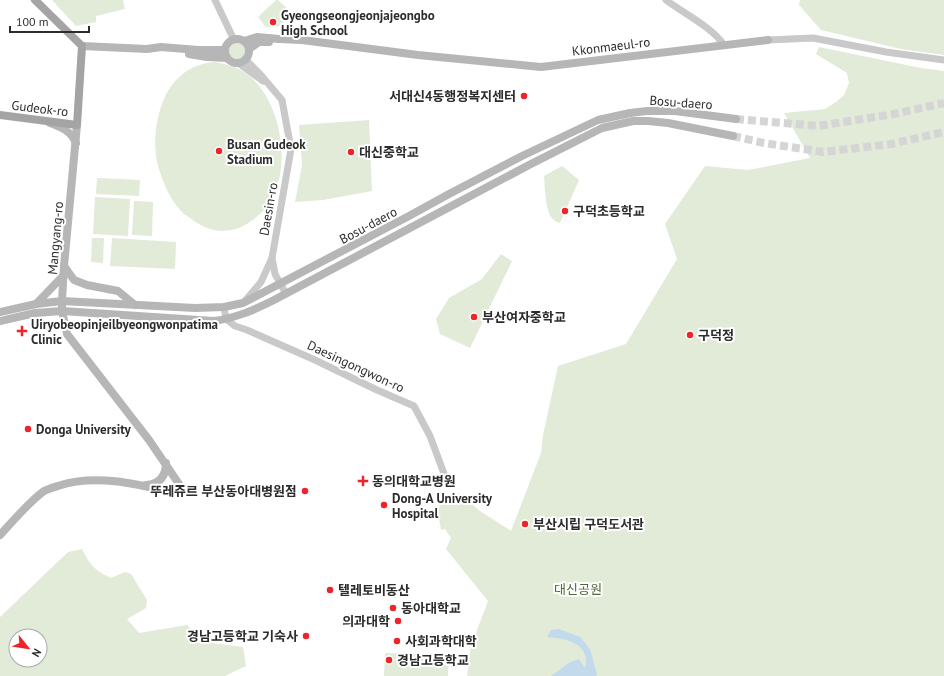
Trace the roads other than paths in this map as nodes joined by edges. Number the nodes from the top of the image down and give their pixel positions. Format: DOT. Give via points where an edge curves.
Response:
graph roads {
  1 [pos="35,0"];
  2 [pos="215,0"];
  3 [pos="666,0"];
  4 [pos="279,39"];
  5 [pos="234,40"];
  6 [pos="768,40"];
  7 [pos="244,41"];
  8 [pos="82,46"];
  9 [pos="724,46"];
  10 [pos="249,49"];
  11 [pos="226,54"];
  12 [pos="944,60"];
  13 [pos="242,61"];
  14 [pos="0,115"];
  15 [pos="736,119"];
  16 [pos="43,120"];
  17 [pos="77,125"];
  18 [pos="733,136"];
  19 [pos="76,143"];
  20 [pos="272,258"];
  21 [pos="64,266"];
  22 [pos="64,276"];
  23 [pos="280,284"];
  24 [pos="286,294"];
  25 [pos="62,301"];
  26 [pos="243,303"];
  27 [pos="36,304"];
  28 [pos="135,305"];
  29 [pos="224,308"];
  30 [pos="62,311"];
  31 [pos="0,312"];
  32 [pos="226,319"];
  33 [pos="0,321"];
  34 [pos="166,464"];
  35 [pos="446,479"];
  36 [pos="141,484"];
  37 [pos="0,534"];
  1 -- 8 [label="main road"];
  2 -- 5 [label="street"];
  3 -- 9 [label="street" via="697,20"];
  4 -- 7 [label="main road, Kkonmaeul-ro" via="257,37"];
  4 -- 9 [label="main road, Kkonmaeul-ro" via="541,67"];
  4 -- 10 [label="main road, Kkonmaeul-ro" via="259,42"];
  5 -- 7 [label="main road, Kkonmaeul-ro"];
  5 -- 11 [label="main road" via="230,42"];
  6 -- 9 [label="main road, Kkonmaeul-ro"];
  6 -- 12 [label="street, Kkonmaeul-ro" via="813,38"];
  7 -- 10 [label="main road"];
  8 -- 11 [label="main road" via="146,49 162,47"];
  8 -- 17 [label="main road, Mangyang-ro"];
  10 -- 13 [label="main road" via="249,53"];
  11 -- 13 [label="main road" via="230,61"];
  13 -- 20 [label="street, Daesin-ro" via="244,68 267,83 282,100 291,149"];
  14 -- 16 [label="main road, Gudeok-ro"];
  15 -- 23 [label="main road, Bosu-daero" via="676,111 654,111 598,120 522,156"];
  16 -- 17 [label="main road, Gudeok-ro"];
  16 -- 19 [label="main road" via="65,130"];
  17 -- 19 [label="main road, Mangyang-ro"];
  18 -- 24 [label="main road, Bosu-daero" via="648,121 633,121 602,128"];
  19 -- 21 [label="main road, Mangyang-ro"];
  20 -- 23 [label="street, Daesin-ro"];
  20 -- 26 [label="street" via="261,282"];
  21 -- 22 [label="main road, Mangyang-ro"];
  21 -- 28 [label="main road" via="74,280 87,286 118,291"];
  22 -- 25 [label="main road, Mangyang-ro"];
  22 -- 27 [label="main road"];
  23 -- 24 [label="street, Daesin-ro"];
  23 -- 26 [label="main road, Bosu-daero"];
  24 -- 32 [label="main road, Bosu-daero" via="248,313"];
  25 -- 27 [label="main road, Bosu-daero"];
  25 -- 28 [label="main road, Bosu-daero"];
  25 -- 30 [label="main road, Mangyang-ro"];
  26 -- 29 [label="main road, Bosu-daero"];
  27 -- 31 [label="main road, Bosu-daero"];
  28 -- 29 [label="main road, Bosu-daero"];
  29 -- 32 [label="street"];
  30 -- 32 [label="main road, Bosu-daero" via="214,321"];
  30 -- 33 [label="main road, Bosu-daero" via="35,313"];
  30 -- 34 [label="main road, Mangyang-ro" via="67,334"];
  32 -- 35 [label="street, Daesingongwon-ro" via="235,326 414,406 430,436"];
  34 -- 36 [label="main road, Mangyang-ro" via="164,475 159,481 151,485"];
  34 -- 36 [label="main road, Mangyang-ro" via="181,487 179,494"];
  36 -- 37 [label="main road, Mangyang-ro" via="89,481 67,483 45,490"];
}
